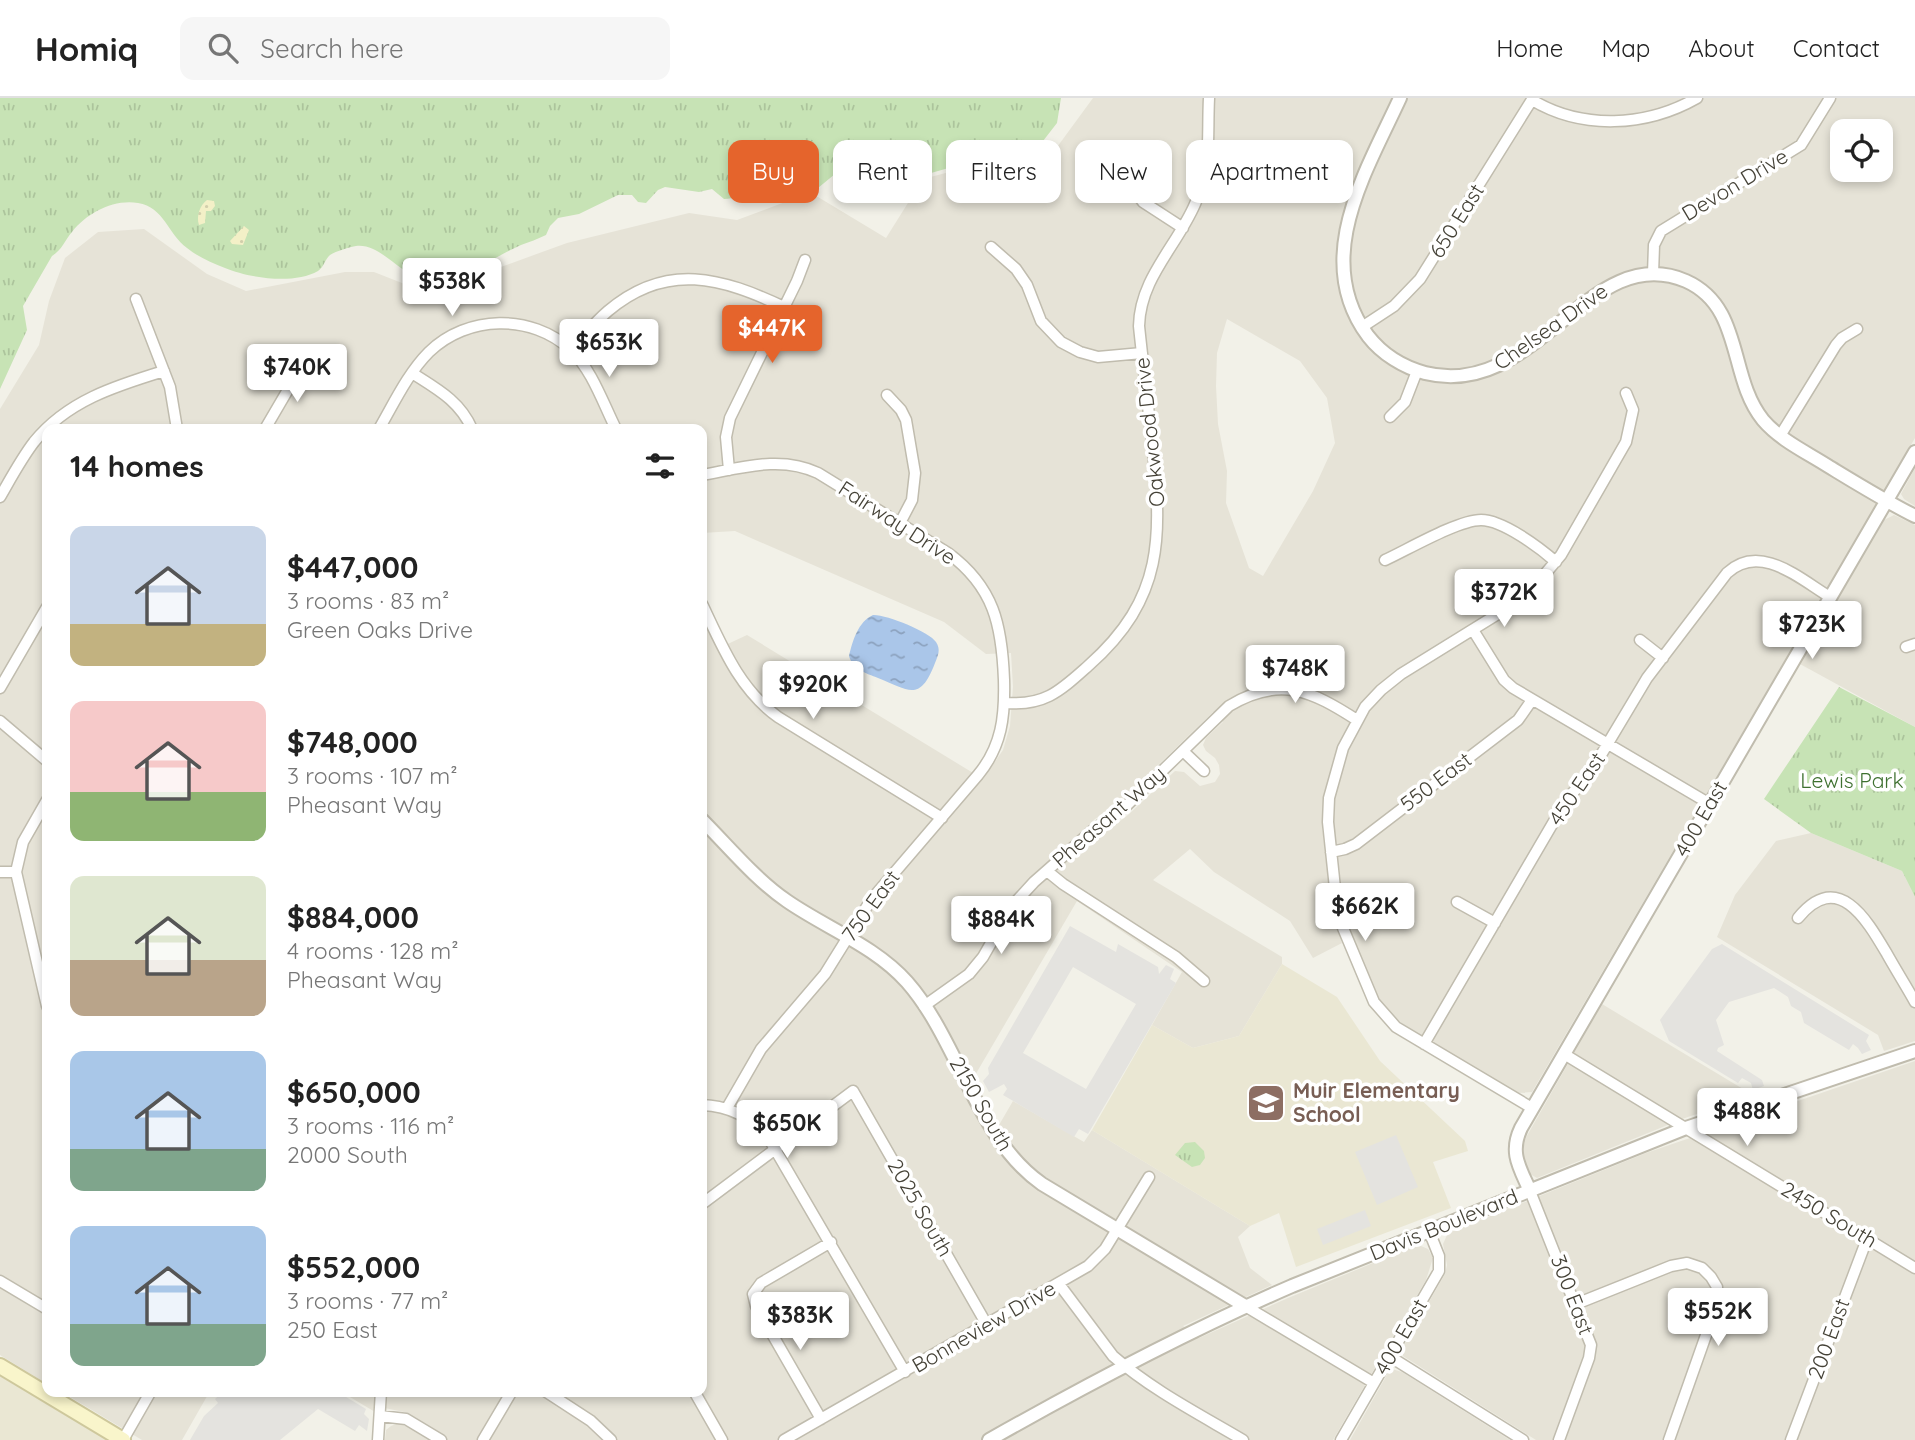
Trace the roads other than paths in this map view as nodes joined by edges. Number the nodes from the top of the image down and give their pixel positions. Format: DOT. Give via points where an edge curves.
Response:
graph roads {
  1 [pos="1209,98"];
  2 [pos="1400,98"];
  3 [pos="1697,98"];
  4 [pos="1830,98"];
  5 [pos="1532,99"];
  6 [pos="1145,203"];
  7 [pos="1183,228"];
  8 [pos="990,247"];
  9 [pos="805,260"];
  10 [pos="1653,274"];
  11 [pos="136,299"];
  12 [pos="784,307"];
  13 [pos="1362,327"];
  14 [pos="1857,329"];
  15 [pos="570,350"];
  16 [pos="1142,353"];
  17 [pos="303,364"];
  18 [pos="164,370"];
  19 [pos="1417,370"];
  20 [pos="412,373"];
  21 [pos="1626,394"];
  22 [pos="887,396"];
  23 [pos="1390,417"];
  24 [pos="52,424"];
  25 [pos="177,424"];
  26 [pos="268,424"];
  27 [pos="382,424"];
  28 [pos="470,424"];
  29 [pos="614,424"];
  30 [pos="42,433"];
  31 [pos="1780,436"];
  32 [pos="1915,452"];
  33 [pos="729,470"];
  34 [pos="707,474"];
  35 [pos="0,497"];
  36 [pos="1887,501"];
  37 [pos="1915,516"];
  38 [pos="900,523"];
  39 [pos="1385,560"];
  40 [pos="1556,562"];
  41 [pos="1830,597"];
  42 [pos="707,614"];
  43 [pos="42,616"];
  44 [pos="1473,630"];
  45 [pos="1640,640"];
  46 [pos="1663,658"];
  47 [pos="0,688"];
  48 [pos="1532,700"];
  49 [pos="1004,703"];
  50 [pos="1357,720"];
  51 [pos="0,721"];
  52 [pos="1608,744"];
  53 [pos="1183,751"];
  54 [pos="42,757"];
  55 [pos="1204,771"];
  56 [pos="1710,804"];
  57 [pos="42,809"];
  58 [pos="942,818"];
  59 [pos="707,825"];
  60 [pos="1331,852"];
  61 [pos="1047,871"];
  62 [pos="0,872"];
  63 [pos="16,872"];
  64 [pos="1457,902"];
  65 [pos="1798,918"];
  66 [pos="1495,923"];
  67 [pos="847,937"];
  68 [pos="1203,981"];
  69 [pos="42,984"];
  70 [pos="1915,1002"];
  71 [pos="925,1006"];
  72 [pos="1424,1044"];
  73 [pos="1915,1051"];
  74 [pos="1564,1054"];
  75 [pos="707,1106"];
  76 [pos="727,1108"];
  77 [pos="1532,1108"];
  78 [pos="1686,1128"];
  79 [pos="776,1149"];
  80 [pos="1149,1177"];
  81 [pos="1530,1191"];
  82 [pos="707,1200"];
  83 [pos="1117,1230"];
  84 [pos="1429,1231"];
  85 [pos="1867,1239"];
  86 [pos="831,1242"];
  87 [pos="1915,1268"];
  88 [pos="0,1281"];
  89 [pos="1059,1284"];
  90 [pos="1576,1304"];
  91 [pos="42,1306"];
  92 [pos="1245,1306"];
  93 [pos="987,1325"];
  94 [pos="1390,1356"];
  95 [pos="1124,1365"];
  96 [pos="0,1366"];
  97 [pos="905,1371"];
  98 [pos="1374,1383"];
  99 [pos="42,1391"];
  100 [pos="52,1397"];
  101 [pos="148,1397"];
  102 [pos="381,1397"];
  103 [pos="508,1397"];
  104 [pos="555,1397"];
  105 [pos="697,1397"];
  106 [pos="380,1416"];
  107 [pos="821,1419"];
  108 [pos="123,1440"];
  109 [pos="378,1440"];
  110 [pos="441,1440"];
  111 [pos="483,1440"];
  112 [pos="611,1440"];
  113 [pos="722,1440"];
  114 [pos="784,1440"];
  115 [pos="989,1440"];
  116 [pos="1243,1440"];
  117 [pos="1341,1440"];
  118 [pos="1523,1440"];
  119 [pos="1559,1440"];
  120 [pos="1669,1440"];
  121 [pos="1791,1440"];
  1 -- 7 [label="street, Oakwood Drive" via="1206,170"];
  2 -- 13 [label="street, Chelsea Drive" via="1359,189 1346,232 1345,280"];
  3 -- 5 [label="street" via="1655,116 1611,122 1565,115"];
  4 -- 10 [label="street, Devon Drive" via="1801,145 1661,231 1654,246"];
  5 -- 13 [label="street, 650 East" via="1420,279 1394,306"];
  6 -- 7 [label="street"];
  7 -- 16 [label="street, Oakwood Drive" via="1142,299"];
  8 -- 16 [label="street" via="1016,269 1041,321 1061,342 1098,357"];
  9 -- 12 [label="street"];
  10 -- 19 [label="street, Chelsea Drive" via="1614,284 1496,368 1460,376"];
  10 -- 31 [label="street, Chelsea Drive" via="1692,284 1716,306 1729,329 1752,404"];
  11 -- 18 [label="street"];
  12 -- 15 [label="street" via="720,281 667,282 615,305"];
  12 -- 33 [label="street" via="730,418 726,437"];
  13 -- 19 [label="street, Chelsea Drive" via="1387,355"];
  14 -- 31 [label="street" via="1836,345"];
  15 -- 20 [label="street" via="548,334 521,325 478,325 442,342"];
  15 -- 29 [label="street" via="588,373"];
  16 -- 49 [label="street, Oakwood Drive" via="1159,504 1157,540 1145,589 1115,639 1065,687 1034,702"];
  17 -- 26 [label="street"];
  18 -- 24 [label="street" via="93,396"];
  18 -- 25 [label="street"];
  19 -- 23 [label="street" via="1405,402"];
  20 -- 27 [label="street"];
  20 -- 28 [label="street" via="453,400"];
  21 -- 40 [label="street" via="1633,410 1626,442"];
  22 -- 38 [label="street" via="906,420 915,473 912,500"];
  30 -- 35 [label="street"];
  31 -- 36 [label="street, Chelsea Drive"];
  32 -- 36 [label="street, 400 East"];
  33 -- 34 [label="street, Fairway Drive"];
  33 -- 38 [label="street, Fairway Drive" via="776,463 802,466"];
  36 -- 37 [label="street, Chelsea Drive"];
  36 -- 41 [label="street, 400 East"];
  38 -- 49 [label="street, Fairway Drive" via="957,560 987,596 1000,628"];
  39 -- 40 [label="street" via="1480,520 1498,524"];
  40 -- 44 [label="street" via="1525,596"];
  41 -- 46 [label="street, 450 East" via="1768,562 1741,563 1727,573"];
  41 -- 56 [label="street, 400 East"];
  42 -- 58 [label="street" via="738,675 762,704"];
  43 -- 47 [label="street"];
  44 -- 48 [label="street" via="1504,680"];
  44 -- 50 [label="street" via="1389,682"];
  45 -- 46 [label="street"];
  46 -- 52 [label="street, 450 East"];
  48 -- 52 [label="street"];
  48 -- 60 [label="street, 550 East" via="1518,720 1356,844"];
  49 -- 58 [label="street, 750 East" via="1001,733 992,756"];
  50 -- 53 [label="street, Pheasant Way" via="1305,691 1265,690 1229,706"];
  50 -- 60 [label="street" via="1331,786"];
  51 -- 54 [label="street"];
  52 -- 56 [label="street"];
  52 -- 66 [label="street, 450 East" via="1567,799"];
  53 -- 55 [label="street, Pheasant Way"];
  53 -- 61 [label="street, Pheasant Way" via="1124,808"];
  56 -- 74 [label="street, 400 East"];
  57 -- 63 [label="street" via="23,842"];
  58 -- 67 [label="street, 750 East" via="871,900"];
  59 -- 67 [label="street, 2150 South" via="776,893"];
  60 -- 72 [label="street" via="1339,918 1369,994 1387,1019"];
  61 -- 68 [label="street"];
  61 -- 71 [label="street, Pheasant Way" via="1012,906 970,974"];
  62 -- 63 [label="street"];
  63 -- 69 [label="street"];
  64 -- 66 [label="street"];
  65 -- 70 [label="street" via="1824,900 1854,906"];
  66 -- 72 [label="street, 450 East"];
  67 -- 71 [label="street, 2150 South" via="896,971"];
  67 -- 76 [label="street, 750 East" via="825,974 761,1049"];
  71 -- 83 [label="street, 2150 South" via="1010,1156 1030,1176"];
  72 -- 77 [label="street"];
  73 -- 78 [label="street, Davis Boulevard"];
  74 -- 77 [label="street, 400 East"];
  74 -- 78 [label="street, 2450 South"];
  75 -- 76 [label="street"];
  76 -- 79 [label="street" via="751,1121"];
  77 -- 81 [label="street, 400 East" via="1514,1151"];
  78 -- 81 [label="street, Davis Boulevard"];
  78 -- 85 [label="street, 2450 South"];
  79 -- 82 [label="street"];
  79 -- 86 [label="street"];
  79 -- 93 [label="street, 2025 South" via="853,1091"];
  80 -- 83 [label="street, Bonneview Drive"];
  81 -- 84 [label="street, Davis Boulevard"];
  81 -- 90 [label="street, 300 East"];
  83 -- 89 [label="street, Bonneview Drive" via="1097,1258"];
  83 -- 92 [label="street, 2150 South"];
  84 -- 92 [label="street, Davis Boulevard"];
  84 -- 94 [label="street, 400 East" via="1439,1270"];
  85 -- 87 [label="street, 2450 South"];
  85 -- 121 [label="street, 200 East"];
  86 -- 97 [label="street"];
  86 -- 107 [label="street" via="761,1283 753,1294"];
  88 -- 91 [label="street"];
  89 -- 93 [label="street, Bonneview Drive"];
  89 -- 95 [label="street"];
  90 -- 119 [label="street, 300 East" via="1591,1350"];
  90 -- 120 [label="street" via="1676,1264 1702,1268 1711,1277 1717,1287 1717,1304"];
  92 -- 95 [label="street, Davis Boulevard"];
  92 -- 98 [label="street, 2150 South"];
  93 -- 97 [label="street, Bonneview Drive"];
  94 -- 98 [label="street, 400 East"];
  94 -- 118 [label="street"];
  95 -- 115 [label="street, Davis Boulevard"];
  95 -- 116 [label="street"];
  96 -- 99 [label="main road"];
  97 -- 107 [label="street, Bonneview Drive"];
  98 -- 117 [label="street, 400 East"];
  100 -- 108 [label="main road"];
  101 -- 108 [label="street"];
  102 -- 106 [label="street"];
  103 -- 111 [label="street"];
  104 -- 112 [label="street" via="592,1420"];
  105 -- 113 [label="street"];
  106 -- 109 [label="street"];
  106 -- 110 [label="street" via="406,1419"];
  107 -- 114 [label="street, Bonneview Drive"];
}
